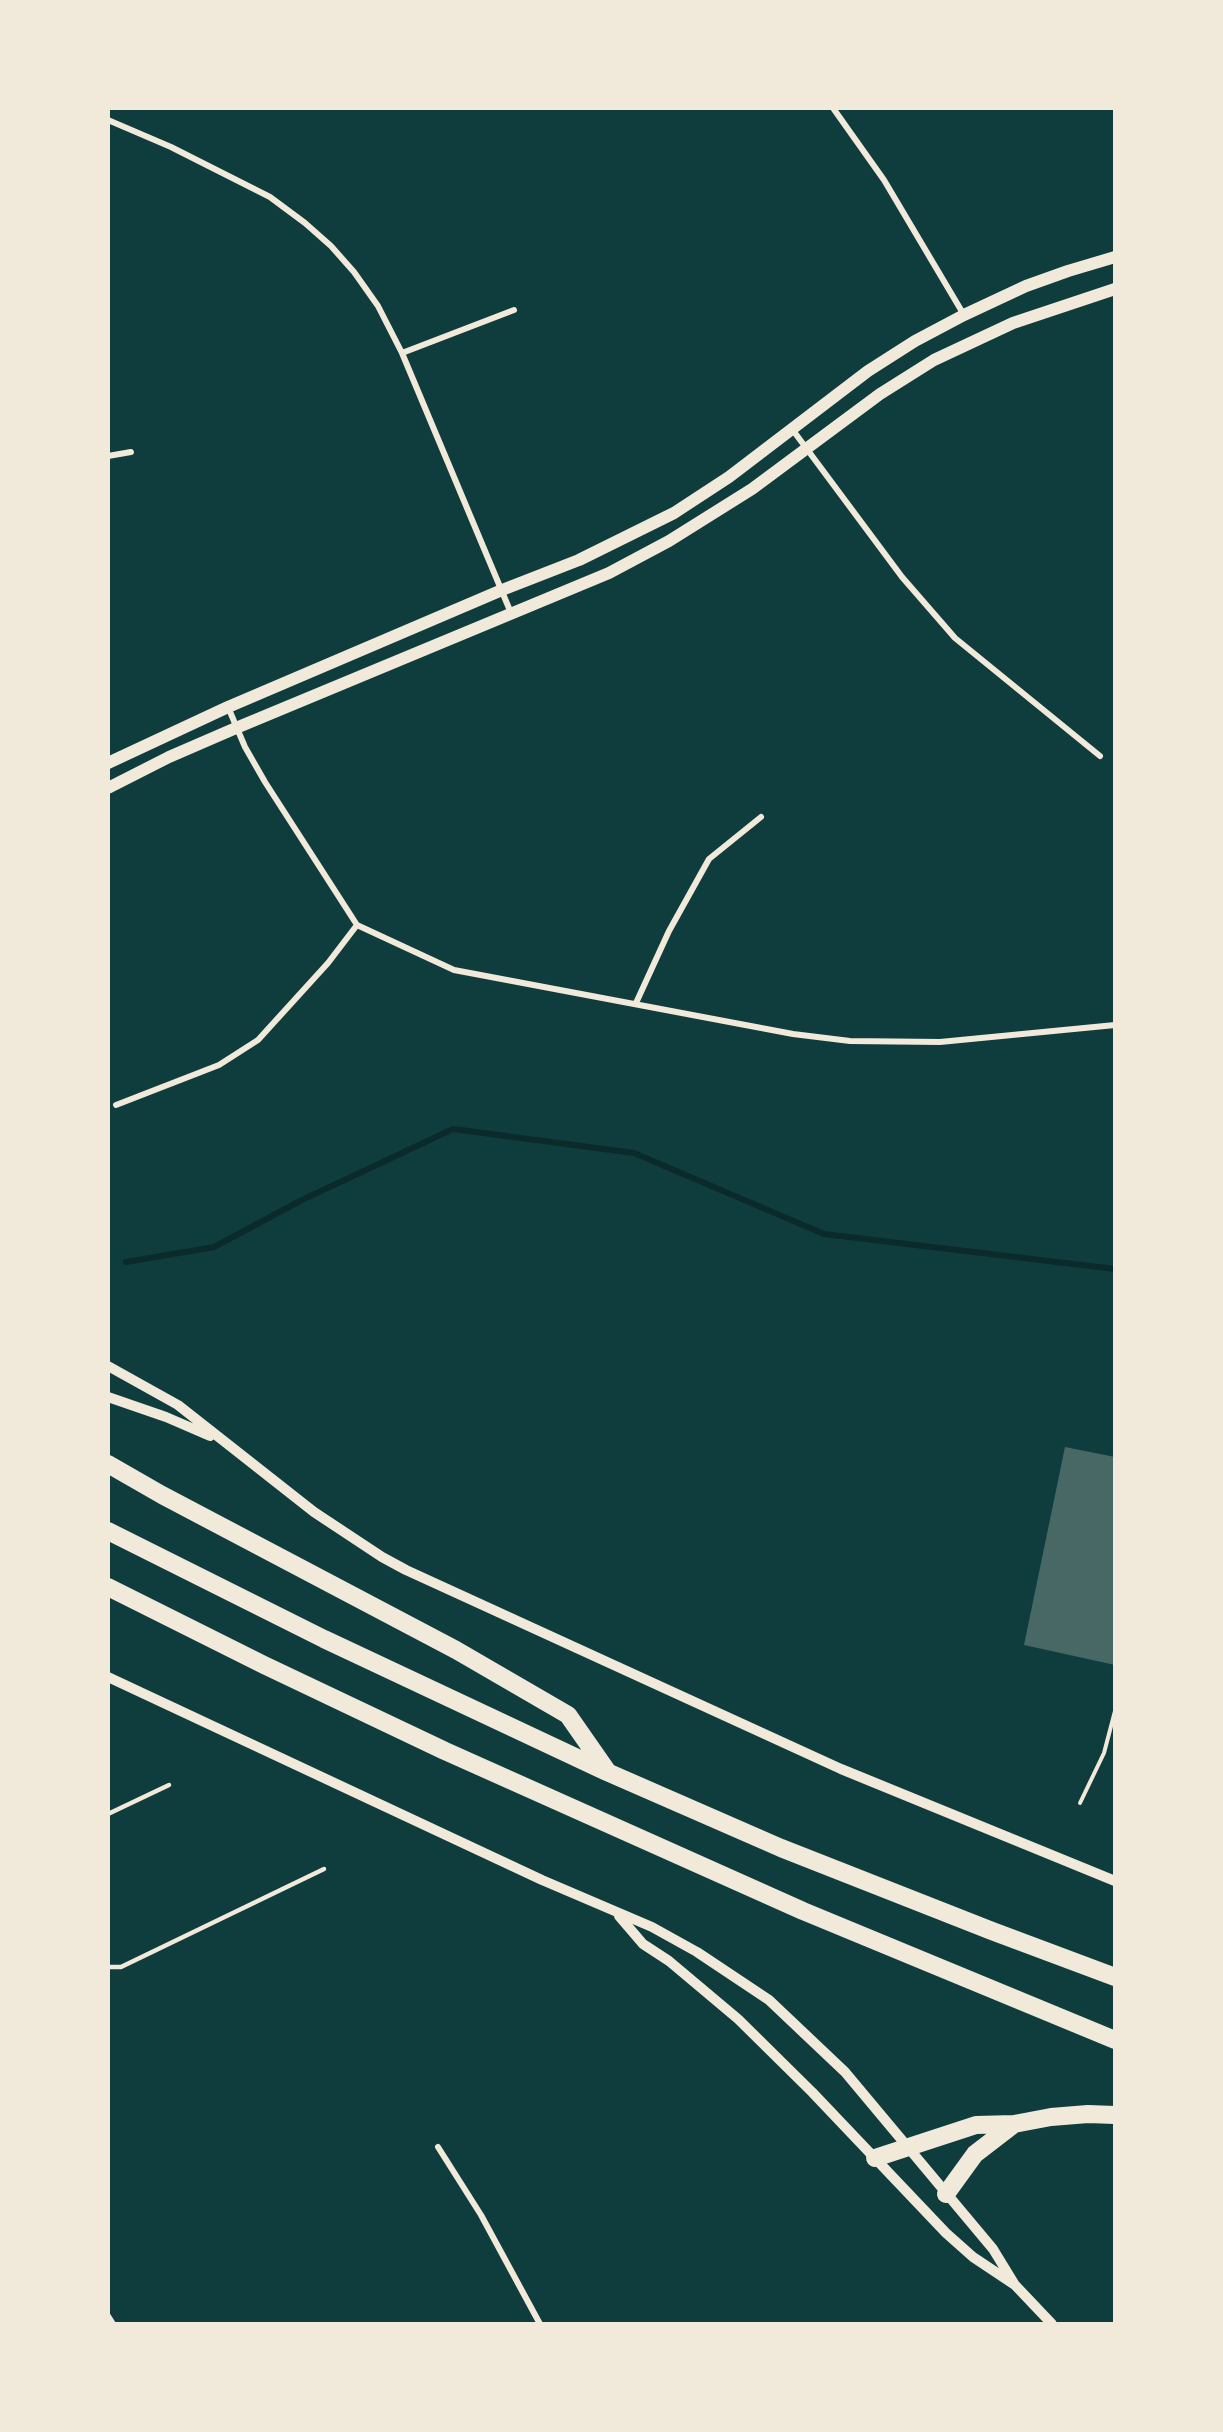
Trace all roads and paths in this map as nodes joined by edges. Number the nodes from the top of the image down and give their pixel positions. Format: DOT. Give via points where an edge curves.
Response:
graph roads {
  1 [pos="833,108"];
  2 [pos="108,120"];
  3 [pos="1115,257"];
  4 [pos="1115,289"];
  5 [pos="514,310"];
  6 [pos="964,315"];
  7 [pos="402,353"];
  8 [pos="791,428"];
  9 [pos="807,449"];
  10 [pos="131,452"];
  11 [pos="108,456"];
  12 [pos="502,590"];
  13 [pos="511,613"];
  14 [pos="228,707"];
  15 [pos="236,728"];
  16 [pos="1100,756"];
  17 [pos="108,763"];
  18 [pos="108,788"];
  19 [pos="761,817"];
  20 [pos="357,925"];
  21 [pos="636,1003"];
  22 [pos="1115,1025"];
  23 [pos="116,1105"];
  24 [pos="108,1366"];
  25 [pos="108,1397"];
  26 [pos="222,1441"];
  27 [pos="108,1464"];
  28 [pos="108,1531"];
  29 [pos="108,1587"];
  30 [pos="108,1677"];
  31 [pos="1115,1711"];
  32 [pos="608,1772"];
  33 [pos="169,1785"];
  34 [pos="1080,1803"];
  35 [pos="108,1814"];
  36 [pos="324,1869"];
  37 [pos="1115,1881"];
  38 [pos="617,1913"];
  39 [pos="108,1967"];
  40 [pos="1115,1977"];
  41 [pos="1115,2040"];
  42 [pos="1115,2115"];
  43 [pos="1014,2124"];
  44 [pos="438,2147"];
  45 [pos="907,2148"];
  46 [pos="875,2158"];
  47 [pos="946,2194"];
  48 [pos="1015,2285"];
  49 [pos="108,2316"];
  50 [pos="113,2324"];
  51 [pos="540,2324"];
  52 [pos="1052,2324"];
  1 -- 6 [label="street" via="885,180"];
  2 -- 7 [label="street" via="270,197 305,223 354,272 378,306"];
  3 -- 6 [label="main road" via="1026,286"];
  4 -- 9 [label="main road" via="1013,323 934,360 880,394"];
  5 -- 7 [label="street"];
  6 -- 8 [label="main road" via="867,371"];
  7 -- 12 [label="street"];
  8 -- 9 [label="street"];
  8 -- 12 [label="main road" via="729,477 674,513 579,560"];
  9 -- 13 [label="main road" via="669,541 609,573"];
  9 -- 16 [label="street" via="902,577 955,638"];
  10 -- 11 [label="street"];
  12 -- 13 [label="street"];
  12 -- 14 [label="main road"];
  13 -- 15 [label="main road"];
  14 -- 15 [label="street"];
  14 -- 17 [label="main road"];
  15 -- 18 [label="main road"];
  15 -- 20 [label="street" via="265,782"];
  19 -- 21 [label="street" via="709,859 669,931"];
  20 -- 21 [label="street" via="454,970"];
  20 -- 23 [label="street" via="258,1040 219,1065"];
  21 -- 22 [label="street" via="793,1034 850,1041 940,1042"];
  24 -- 26 [label="street" via="178,1405"];
  25 -- 26 [label="street"];
  26 -- 37 [label="street" via="314,1512 406,1570 841,1769"];
  27 -- 32 [label="highway" via="456,1650 568,1715"];
  28 -- 32 [label="highway"];
  29 -- 41 [label="highway" via="466,1761 803,1911"];
  30 -- 38 [label="street"];
  31 -- 34 [label="path" via="1104,1753"];
  32 -- 40 [label="highway" via="781,1848"];
  33 -- 35 [label="lane"];
  36 -- 39 [label="lane" via="121,1966"];
  38 -- 45 [label="street" via="697,1952 769,2000 845,2072"];
  38 -- 46 [label="street" via="643,1944 738,2019"];
  42 -- 43 [label="highway" via="1051,2117"];
  43 -- 45 [label="highway" via="976,2125"];
  43 -- 47 [label="highway" via="975,2154"];
  44 -- 51 [label="street" via="481,2215"];
  45 -- 46 [label="highway"];
  45 -- 47 [label="street"];
  46 -- 48 [label="street" via="946,2233"];
  47 -- 48 [label="street" via="993,2249"];
  48 -- 52 [label="street"];
  49 -- 50 [label="street"];
}
